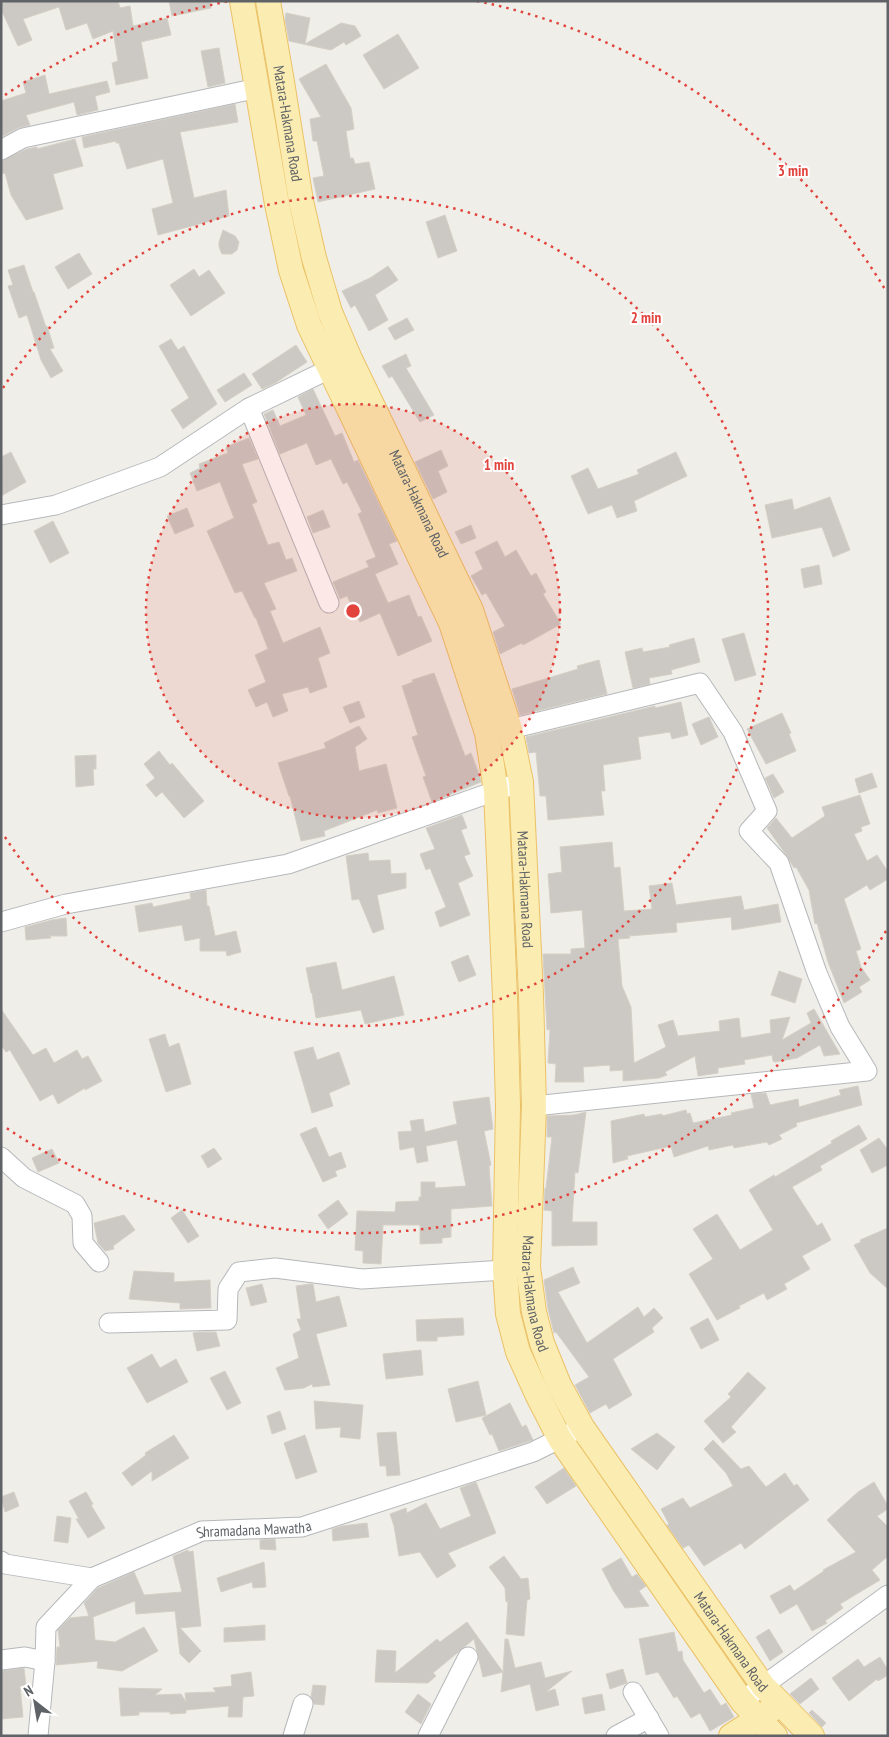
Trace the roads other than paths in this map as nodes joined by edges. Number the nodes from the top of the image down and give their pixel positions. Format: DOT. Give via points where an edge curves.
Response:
graph roads {
  1 [pos="242,1"];
  2 [pos="268,1"];
  3 [pos="258,88"];
  4 [pos="1,150"];
  5 [pos="339,364"];
  6 [pos="249,408"];
  7 [pos="1,515"];
  8 [pos="329,603"];
  9 [pos="510,728"];
  10 [pos="521,782"];
  11 [pos="496,791"];
  12 [pos="1,922"];
  13 [pos="534,1106"];
  14 [pos="1,1157"];
  15 [pos="99,1262"];
  16 [pos="505,1270"];
  17 [pos="109,1323"];
  18 [pos="582,1427"];
  19 [pos="560,1439"];
  20 [pos="1,1561"];
  21 [pos="92,1578"];
  22 [pos="888,1595"];
  23 [pos="468,1658"];
  24 [pos="1,1660"];
  25 [pos="45,1661"];
  26 [pos="763,1686"];
  27 [pos="634,1692"];
  28 [pos="742,1701"];
  29 [pos="303,1704"];
  30 [pos="780,1704"];
  31 [pos="649,1718"];
  32 [pos="758,1719"];
  33 [pos="38,1736"];
  34 [pos="293,1736"];
  35 [pos="428,1736"];
  36 [pos="616,1736"];
  37 [pos="659,1736"];
  38 [pos="731,1736"];
  39 [pos="775,1736"];
  40 [pos="812,1736"];
  1 -- 3 [label="main road, Matara-Hakmana Road"];
  2 -- 5 [label="main road, Matara-Hakmana Road" via="301,201 330,312"];
  3 -- 4 [label="street" via="23,138"];
  3 -- 5 [label="main road, Matara-Hakmana Road" via="291,270 309,324"];
  5 -- 6 [label="street"];
  5 -- 9 [label="main road, Matara-Hakmana Road" via="471,610"];
  5 -- 11 [label="main road, Matara-Hakmana Road" via="451,622 487,733"];
  6 -- 7 [label="street" via="160,467 56,505"];
  6 -- 8 [label="street"];
  9 -- 10 [label="main road, Matara-Hakmana Road"];
  9 -- 13 [label="street" via="700,683 733,732 767,811 749,830 780,863 817,972 840,1027 867,1071"];
  10 -- 11 [label="street"];
  10 -- 13 [label="main road, Matara-Hakmana Road"];
  11 -- 12 [label="street" via="288,864 66,904"];
  11 -- 16 [label="main road, Matara-Hakmana Road" via="508,1106"];
  13 -- 18 [label="main road, Matara-Hakmana Road" via="528,1267 534,1312 559,1385"];
  14 -- 15 [label="street" via="24,1178 76,1204 82,1216 83,1243"];
  16 -- 17 [label="street" via="362,1279 275,1268 239,1272 228,1289 227,1320"];
  16 -- 19 [label="main road, Matara-Hakmana Road" via="508,1314 518,1352"];
  18 -- 19 [label="street, Shramadana Mawatha"];
  18 -- 26 [label="main road, Matara-Hakmana Road"];
  19 -- 21 [label="street, Shramadana Mawatha" via="533,1452 302,1527 202,1531"];
  19 -- 28 [label="main road, Matara-Hakmana Road"];
  20 -- 21 [label="street"];
  21 -- 25 [label="street, Shramadana Mawatha" via="46,1627"];
  22 -- 26 [label="street"];
  23 -- 35 [label="street"];
  24 -- 25 [label="street" via="25,1657"];
  25 -- 33 [label="street, Shramadana Mawatha"];
  26 -- 28 [label="street"];
  26 -- 30 [label="main road, Matara-Hakmana Road"];
  27 -- 31 [label="street"];
  28 -- 32 [label="main road, Matara-Hakmana Road"];
  29 -- 34 [label="street"];
  30 -- 32 [label="main road"];
  30 -- 40 [label="main road, Matara-Hakmana Road"];
  31 -- 36 [label="street"];
  31 -- 37 [label="street"];
  32 -- 38 [label="main road"];
  32 -- 39 [label="main road, Matara-Hakmana Road"];
}
